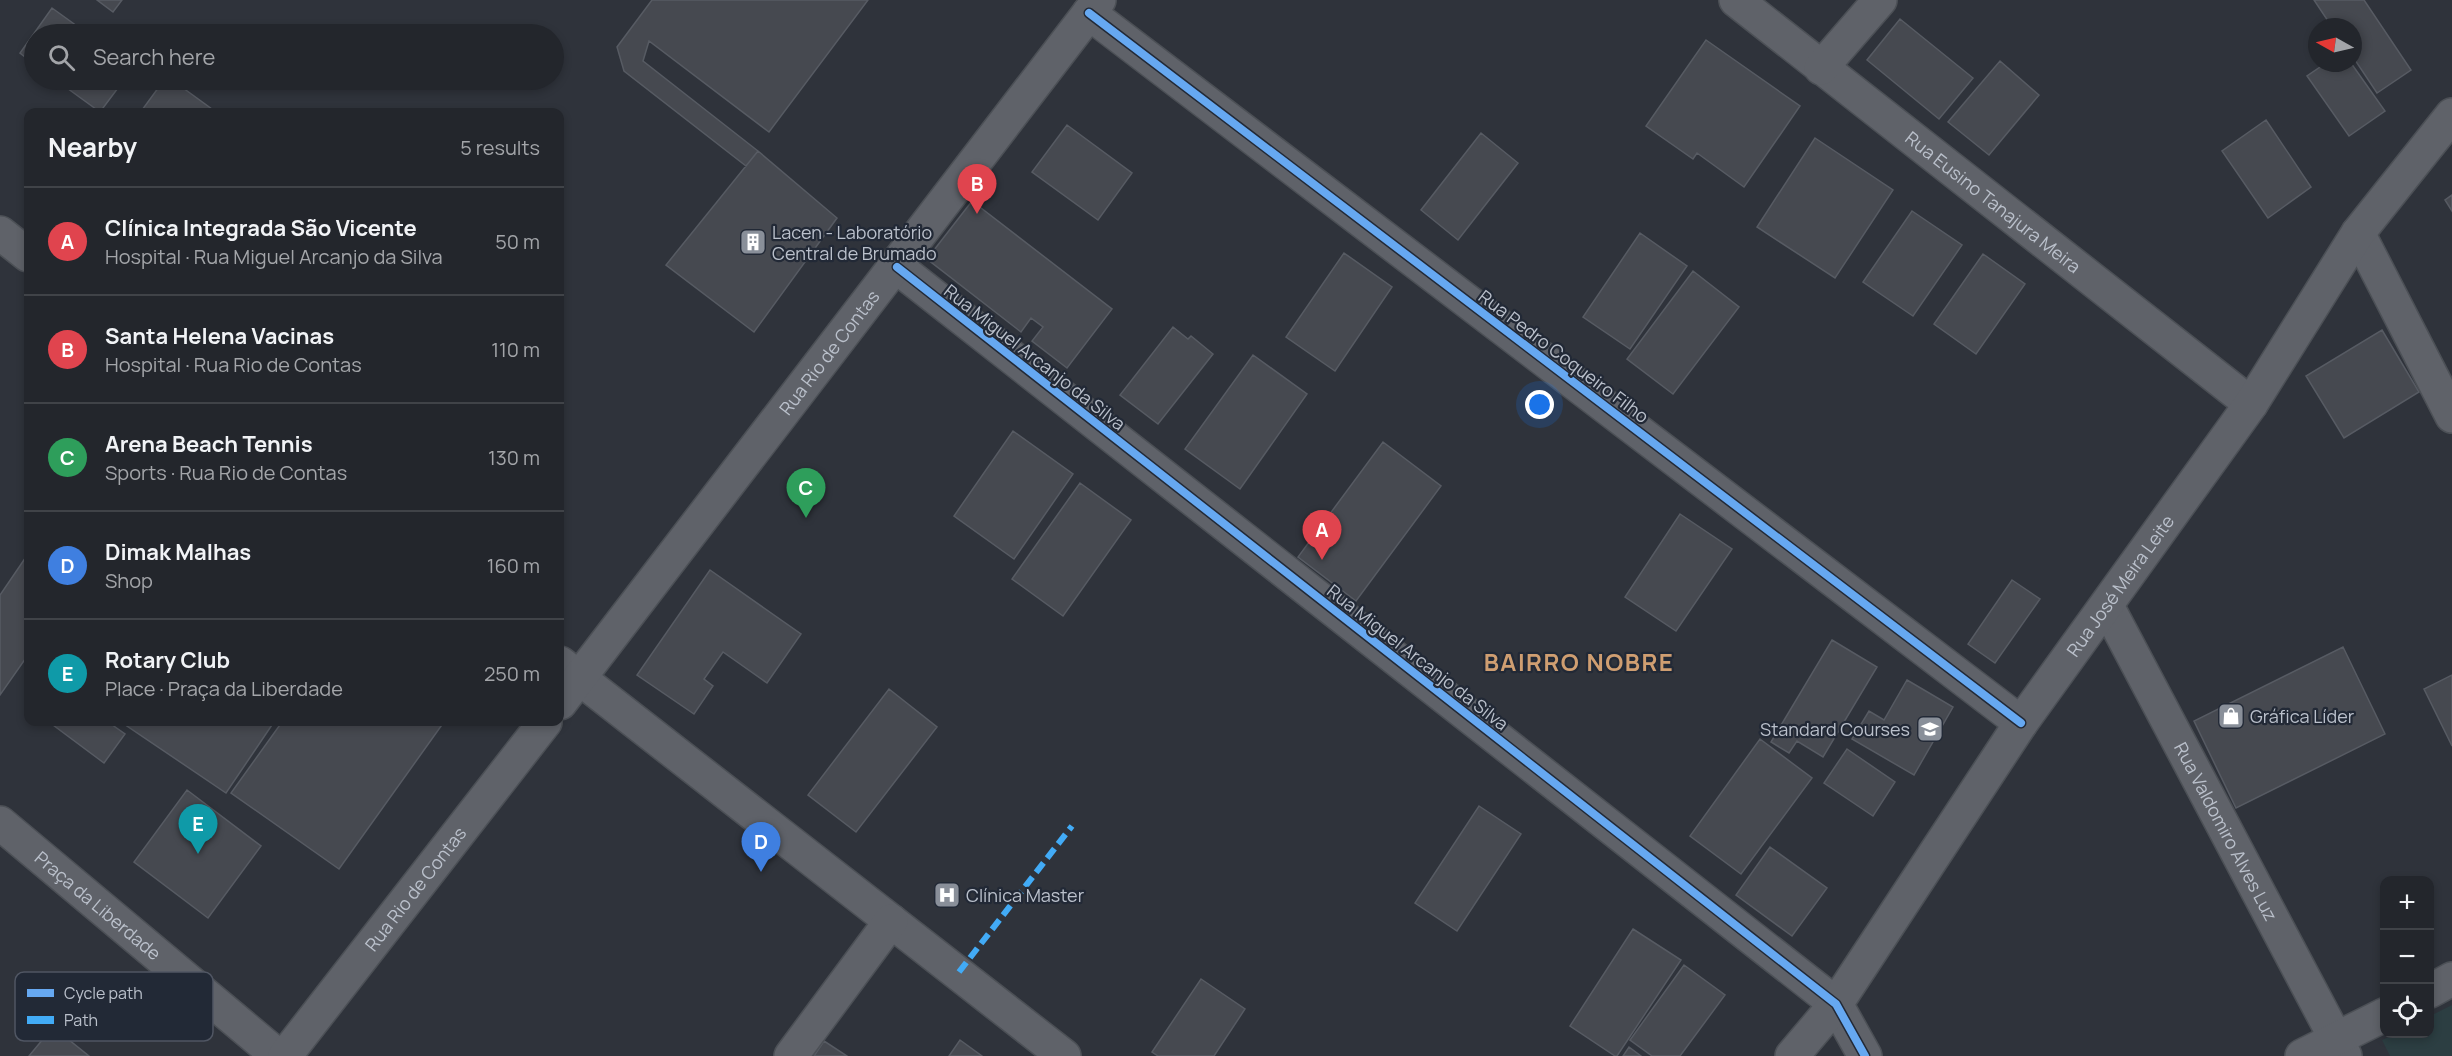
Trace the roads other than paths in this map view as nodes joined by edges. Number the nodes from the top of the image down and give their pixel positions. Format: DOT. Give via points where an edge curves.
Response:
graph roads {
  1 [pos="1736,0"];
  2 [pos="1880,0"];
  3 [pos="1094,7"];
  4 [pos="1821,68"];
  5 [pos="2452,115"];
  6 [pos="0,233"];
  7 [pos="2358,233"];
  8 [pos="24,252"];
  9 [pos="897,267"];
  10 [pos="2251,404"];
  11 [pos="2452,416"];
  12 [pos="2107,606"];
  13 [pos="566,681"];
  14 [pos="2021,723"];
  15 [pos="542,726"];
  16 [pos="0,823"];
  17 [pos="891,921"];
  18 [pos="178,972"];
  19 [pos="2452,979"];
  20 [pos="2434,989"];
  21 [pos="213,1002"];
  22 [pos="1836,1004"];
  23 [pos="2380,1019"];
  24 [pos="2341,1048"];
  25 [pos="278,1056"];
  26 [pos="285,1056"];
  27 [pos="791,1056"];
  28 [pos="1064,1056"];
  29 [pos="1792,1056"];
  30 [pos="1865,1056"];
  31 [pos="2302,1056"];
  1 -- 4 [label="street, Rua Eusino Tanajura Meira"];
  2 -- 4 [label="street"];
  3 -- 9 [label="street, Rua Rio de Contas"];
  3 -- 14 [label="street, Rua Pedro Coqueiro Filho"];
  4 -- 10 [label="street, Rua Eusino Tanajura Meira"];
  5 -- 7 [label="street, Rua José Meira Leite"];
  6 -- 8 [label="street"];
  7 -- 10 [label="street, Rua José Meira Leite"];
  7 -- 11 [label="street"];
  9 -- 13 [label="street, Rua Rio de Contas"];
  9 -- 22 [label="street, Rua Miguel Arcanjo da Silva"];
  10 -- 12 [label="street, Rua José Meira Leite"];
  12 -- 14 [label="street, Rua José Meira Leite"];
  12 -- 24 [label="street, Rua Valdomiro Alves Luz"];
  13 -- 17 [label="street"];
  14 -- 22 [label="street, Rua José Meira Leite"];
  15 -- 26 [label="street, Rua Rio de Contas"];
  16 -- 18 [label="street, Praça da Liberdade"];
  17 -- 27 [label="street"];
  17 -- 28 [label="street"];
  19 -- 20 [label="street"];
  21 -- 25 [label="street, Praça da Liberdade"];
  22 -- 29 [label="street, Rua José Meira Leite"];
  22 -- 30 [label="street"];
  23 -- 24 [label="street"];
  24 -- 31 [label="street"];
}
